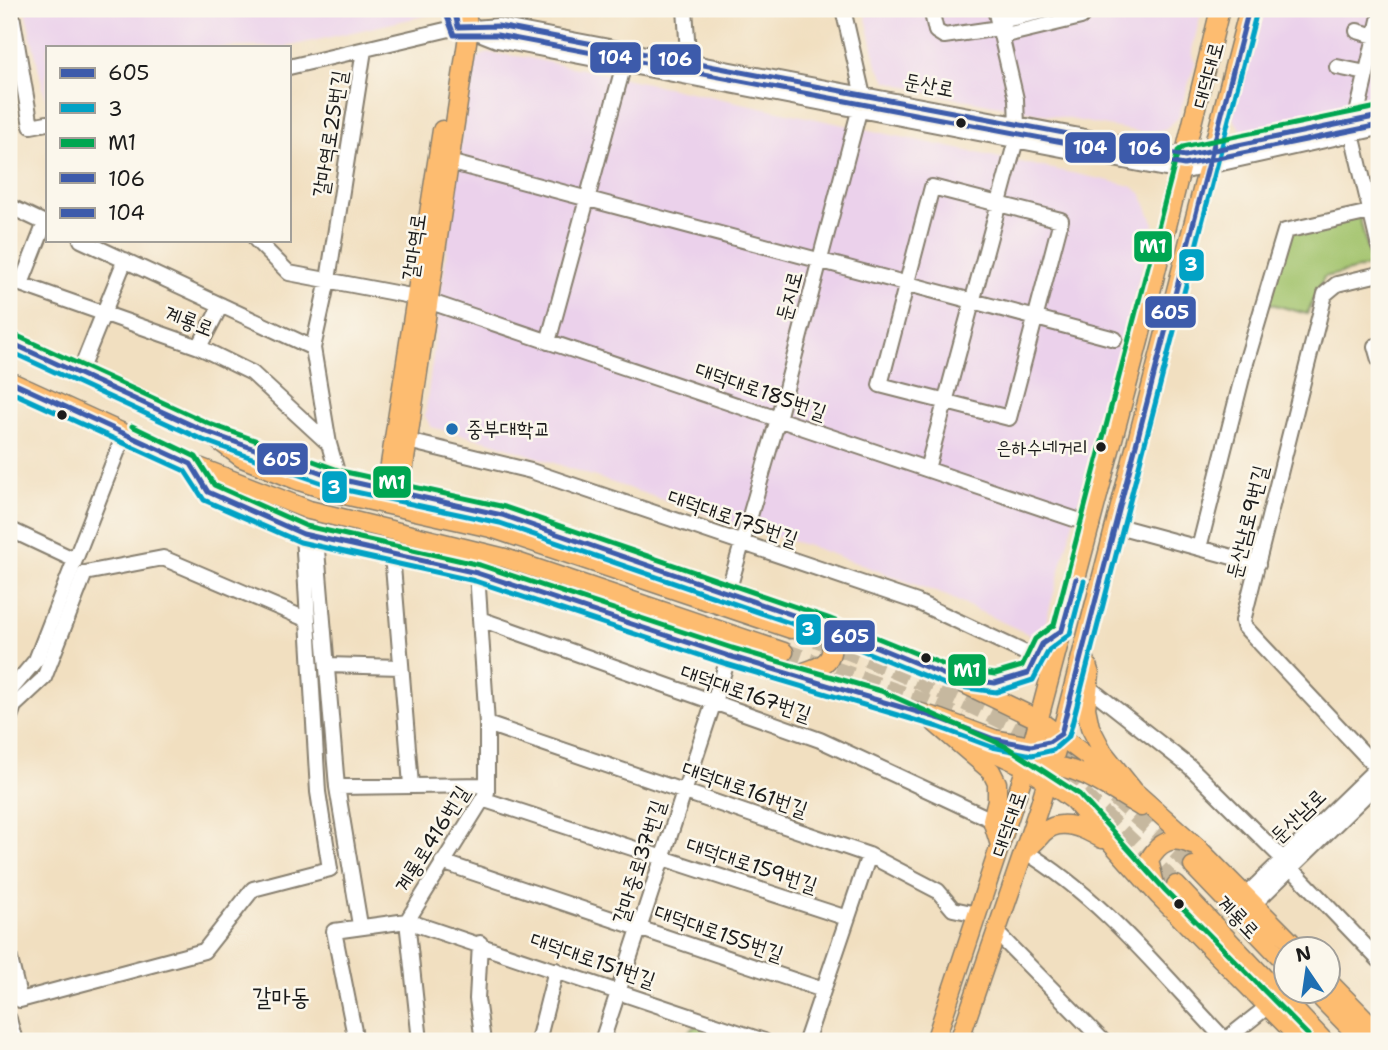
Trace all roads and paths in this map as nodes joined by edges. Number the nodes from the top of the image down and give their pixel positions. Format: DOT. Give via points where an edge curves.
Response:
graph roads {
  1 [pos="12,9"];
  2 [pos="454,9"];
  3 [pos="465,9"];
  4 [pos="685,9"];
  5 [pos="843,9"];
  6 [pos="931,9"];
  7 [pos="995,9"];
  8 [pos="1053,9"];
  9 [pos="1220,9"];
  10 [pos="1249,9"];
  11 [pos="1088,14"];
  12 [pos="1379,21"];
  13 [pos="16,27"];
  14 [pos="463,28"];
  15 [pos="999,29"];
  16 [pos="1357,32"];
  17 [pos="1375,36"];
  18 [pos="9,42"];
  19 [pos="364,50"];
  20 [pos="624,64"];
  21 [pos="290,67"];
  22 [pos="1336,67"];
  23 [pos="689,69"];
  24 [pos="1366,73"];
  25 [pos="860,102"];
  26 [pos="1379,116"];
  27 [pos="46,123"];
  28 [pos="1354,128"];
  29 [pos="1379,128"];
  30 [pos="1016,133"];
  31 [pos="1209,160"];
  32 [pos="449,162"];
  33 [pos="1183,164"];
  34 [pos="587,198"];
  35 [pos="998,205"];
  36 [pos="9,206"];
  37 [pos="1375,211"];
  38 [pos="46,223"];
  39 [pos="85,242"];
  40 [pos="260,242"];
  41 [pos="1379,247"];
  42 [pos="125,260"];
  43 [pos="820,260"];
  44 [pos="1379,274"];
  45 [pos="328,280"];
  46 [pos="15,282"];
  47 [pos="907,284"];
  48 [pos="422,299"];
  49 [pos="972,301"];
  50 [pos="221,305"];
  51 [pos="102,314"];
  52 [pos="1035,318"];
  53 [pos="1115,339"];
  54 [pos="9,342"];
  55 [pos="548,342"];
  56 [pos="1379,345"];
  57 [pos="199,347"];
  58 [pos="313,348"];
  59 [pos="1379,360"];
  60 [pos="79,374"];
  61 [pos="9,381"];
  62 [pos="945,401"];
  63 [pos="778,419"];
  64 [pos="125,432"];
  65 [pos="207,432"];
  66 [pos="408,440"];
  67 [pos="329,444"];
  68 [pos="191,464"];
  69 [pos="927,469"];
  70 [pos="339,479"];
  71 [pos="393,491"];
  72 [pos="1092,524"];
  73 [pos="1114,525"];
  74 [pos="9,529"];
  75 [pos="310,536"];
  76 [pos="744,544"];
  77 [pos="1199,548"];
  78 [pos="392,554"];
  79 [pos="75,560"];
  80 [pos="1258,564"];
  81 [pos="477,573"];
  82 [pos="728,592"];
  83 [pos="480,619"];
  84 [pos="308,620"];
  85 [pos="825,626"];
  86 [pos="791,629"];
  87 [pos="1062,630"];
  88 [pos="784,652"];
  89 [pos="1083,653"];
  90 [pos="729,656"];
  91 [pos="1036,658"];
  92 [pos="44,659"];
  93 [pos="327,665"];
  94 [pos="401,667"];
  95 [pos="793,675"];
  96 [pos="950,677"];
  97 [pos="14,679"];
  98 [pos="1087,686"];
  99 [pos="9,692"];
  100 [pos="879,699"];
  101 [pos="711,704"];
  102 [pos="1037,719"];
  103 [pos="9,720"];
  104 [pos="934,723"];
  105 [pos="487,724"];
  106 [pos="1061,734"];
  107 [pos="1031,746"];
  108 [pos="1026,767"];
  109 [pos="1379,771"];
  110 [pos="1050,773"];
  111 [pos="411,785"];
  112 [pos="337,787"];
  113 [pos="685,790"];
  114 [pos="1134,791"];
  115 [pos="486,792"];
  116 [pos="1162,819"];
  117 [pos="992,820"];
  118 [pos="1000,845"];
  119 [pos="1116,847"];
  120 [pos="1198,848"];
  121 [pos="1024,851"];
  122 [pos="869,855"];
  123 [pos="663,858"];
  124 [pos="442,862"];
  125 [pos="1287,864"];
  126 [pos="1193,866"];
  127 [pos="1176,885"];
  128 [pos="1159,896"];
  129 [pos="1250,900"];
  130 [pos="977,914"];
  131 [pos="847,918"];
  132 [pos="407,921"];
  133 [pos="360,925"];
  134 [pos="640,928"];
  135 [pos="996,932"];
  136 [pos="1283,934"];
  137 [pos="480,943"];
  138 [pos="1272,948"];
  139 [pos="9,955"];
  140 [pos="1379,960"];
  141 [pos="556,970"];
  142 [pos="823,990"];
  143 [pos="619,991"];
  144 [pos="1342,995"];
  145 [pos="1327,1004"];
  146 [pos="1267,1007"];
  147 [pos="9,1019"];
  148 [pos="1379,1033"];
  149 [pos="15,1041"];
  150 [pos="356,1041"];
  151 [pos="420,1041"];
  152 [pos="483,1041"];
  153 [pos="538,1041"];
  154 [pos="602,1041"];
  155 [pos="764,1041"];
  156 [pos="806,1041"];
  157 [pos="935,1041"];
  158 [pos="959,1041"];
  159 [pos="1104,1041"];
  160 [pos="1225,1041"];
  161 [pos="1302,1041"];
  162 [pos="1324,1041"];
  163 [pos="1363,1041"];
  1 -- 13 [label="street"];
  2 -- 14 [label="main road, 갈마역로"];
  3 -- 14 [label="main road, 갈마역로"];
  4 -- 23 [label="street"];
  5 -- 25 [label="street, 둔지로"];
  6 -- 15 [label="street" via="936,31 944,36"];
  7 -- 15 [label="street"];
  8 -- 15 [label="street" via="1005,20"];
  9 -- 33 [label="main road, 대덕대로"];
  10 -- 31 [label="main road, 대덕대로"];
  11 -- 15 [label="street" via="1010,34"];
  12 -- 17 [label="street"];
  13 -- 18 [label="street"];
  13 -- 27 [label="street" via="30,126"];
  14 -- 19 [label="street, 갈마역로25번길"];
  14 -- 20 [label="street, 둔산로" via="496,40"];
  14 -- 23 [label="street, 둔산로" via="498,26"];
  14 -- 32 [label="main road, 갈마역로"];
  14 -- 48 [label="main road, 갈마역로"];
  15 -- 30 [label="street" via="1016,99"];
  16 -- 17 [label="street"];
  17 -- 24 [label="street"];
  19 -- 21 [label="street, 갈마역로25번길"];
  19 -- 45 [label="street, 갈마역로25번길"];
  20 -- 23 [label="street, 둔산로"];
  20 -- 34 [label="street"];
  22 -- 24 [label="street"];
  23 -- 25 [label="street, 둔산로"];
  24 -- 28 [label="street"];
  25 -- 30 [label="street, 둔산로"];
  25 -- 43 [label="street, 둔지로"];
  26 -- 28 [label="street, 둔산로"];
  28 -- 29 [label="street, 둔산로"];
  28 -- 31 [label="street, 둔산로"];
  28 -- 37 [label="street"];
  30 -- 33 [label="street, 둔산로"];
  30 -- 35 [label="street"];
  31 -- 33 [label="street, 둔산로"];
  31 -- 73 [label="main road, 대덕대로"];
  32 -- 34 [label="street"];
  32 -- 48 [label="main road, 갈마역로"];
  33 -- 72 [label="main road, 대덕대로"];
  34 -- 43 [label="street"];
  34 -- 55 [label="street"];
  35 -- 47 [label="street" via="932,187"];
  35 -- 49 [label="street"];
  35 -- 52 [label="street" via="1061,220"];
  36 -- 38 [label="street"];
  37 -- 41 [label="street"];
  37 -- 77 [label="street" via="1285,232"];
  38 -- 46 [label="street"];
  39 -- 42 [label="street"];
  40 -- 45 [label="street, 대덕대로185번길" via="289,273"];
  42 -- 50 [label="street"];
  42 -- 51 [label="street"];
  43 -- 47 [label="street"];
  43 -- 63 [label="street, 둔지로"];
  44 -- 80 [label="street, 둔산남로9번길" via="1337,284 1325,294"];
  45 -- 48 [label="street, 대덕대로185번길"];
  45 -- 58 [label="street, 갈마역로25번길"];
  46 -- 51 [label="street, 계룡로"];
  47 -- 49 [label="street"];
  47 -- 62 [label="street" via="880,385"];
  48 -- 55 [label="street, 대덕대로185번길"];
  48 -- 66 [label="main road, 갈마역로"];
  48 -- 71 [label="main road, 갈마역로"];
  49 -- 52 [label="street"];
  49 -- 62 [label="street"];
  50 -- 57 [label="street"];
  50 -- 58 [label="street"];
  51 -- 57 [label="street, 계룡로"];
  51 -- 60 [label="street"];
  52 -- 53 [label="street"];
  52 -- 62 [label="street" via="1009,418"];
  54 -- 60 [label="main road"];
  55 -- 63 [label="street, 대덕대로185번길"];
  56 -- 59 [label="street" via="1375,346"];
  57 -- 67 [label="street, 계룡로" via="252,373"];
  58 -- 67 [label="street"];
  60 -- 65 [label="main road"];
  61 -- 64 [label="main road"];
  62 -- 69 [label="street"];
  63 -- 69 [label="street, 대덕대로185번길"];
  63 -- 76 [label="street, 둔지로"];
  64 -- 68 [label="main road"];
  64 -- 79 [label="street"];
  65 -- 70 [label="main road"];
  65 -- 86 [label="main road" via="242,458 299,481 491,528"];
  66 -- 71 [label="main road, 갈마역로"];
  66 -- 76 [label="street, 대덕대로175번길" via="531,471"];
  67 -- 70 [label="street"];
  68 -- 75 [label="main road" via="208,492"];
  68 -- 88 [label="main road" via="309,510 505,558"];
  69 -- 72 [label="street, 대덕대로185번길"];
  70 -- 71 [label="main road"];
  71 -- 82 [label="main road" via="502,515"];
  72 -- 87 [label="main road, 대덕대로"];
  73 -- 77 [label="street"];
  73 -- 89 [label="main road, 대덕대로"];
  74 -- 79 [label="street"];
  75 -- 78 [label="main road"];
  75 -- 84 [label="street"];
  75 -- 93 [label="street"];
  76 -- 82 [label="street, 둔지로"];
  76 -- 91 [label="street, 대덕대로175번길" via="917,602"];
  77 -- 80 [label="street"];
  78 -- 81 [label="main road"];
  78 -- 94 [label="street"];
  79 -- 92 [label="street"];
  80 -- 109 [label="street, 둔산남로9번길" via="1244,626"];
  81 -- 83 [label="street, 계룡로416번길"];
  81 -- 90 [label="main road"];
  82 -- 85 [label="main road"];
  83 -- 101 [label="street, 대덕대로167번길"];
  83 -- 105 [label="street, 계룡로416번길"];
  84 -- 92 [label="street" via="163,558 85,573"];
  84 -- 139 [label="street" via="318,792 330,869 253,889 204,951 20,1000"];
  85 -- 95 [label="main road" via="834,647 831,656 820,667"];
  85 -- 96 [label="main road"];
  87 -- 91 [label="main road" via="1042,644"];
  87 -- 102 [label="main road, 대덕대로"];
  89 -- 98 [label="main road" via="1090,674"];
  89 -- 106 [label="main road, 대덕대로"];
  90 -- 95 [label="main road"];
  90 -- 101 [label="street, 갈마중로37번길"];
  91 -- 96 [label="main road" via="1028,673 1001,683"];
  92 -- 97 [label="street"];
  92 -- 103 [label="street" via="44,678 14,706"];
  93 -- 94 [label="street"];
  93 -- 112 [label="street"];
  94 -- 111 [label="street"];
  95 -- 100 [label="main road"];
  96 -- 102 [label="main road"];
  97 -- 99 [label="street"];
  98 -- 114 [label="main road" via="1086,709 1097,742"];
  98 -- 125 [label="street" via="1190,768"];
  100 -- 104 [label="main road"];
  100 -- 107 [label="main road" via="994,739"];
  101 -- 113 [label="street, 갈마중로37번길"];
  101 -- 117 [label="street, 대덕대로167번길" via="820,740"];
  102 -- 106 [label="main road"];
  102 -- 107 [label="main road, 대덕대로"];
  104 -- 108 [label="main road"];
  104 -- 117 [label="main road" via="991,771 997,791"];
  105 -- 113 [label="street, 대덕대로161번길"];
  105 -- 115 [label="street, 계룡로416번길"];
  106 -- 107 [label="main road"];
  106 -- 110 [label="main road, 대덕대로"];
  106 -- 114 [label="main road"];
  107 -- 108 [label="main road, 대덕대로"];
  108 -- 110 [label="main road"];
  108 -- 118 [label="main road, 대덕대로"];
  109 -- 125 [label="street, 둔산남로"];
  110 -- 116 [label="main road" via="1089,778"];
  110 -- 119 [label="main road"];
  110 -- 121 [label="main road, 대덕대로"];
  111 -- 112 [label="street, 대덕대로159번길"];
  111 -- 115 [label="street, 대덕대로159번길"];
  112 -- 133 [label="street"];
  113 -- 122 [label="street, 대덕대로161번길"];
  113 -- 123 [label="street, 갈마중로37번길"];
  114 -- 116 [label="main road"];
  115 -- 123 [label="street, 대덕대로159번길"];
  115 -- 124 [label="street, 계룡로416번길"];
  116 -- 120 [label="main road"];
  117 -- 118 [label="main road"];
  118 -- 130 [label="main road, 대덕대로"];
  119 -- 121 [label="main road" via="1080,826 1066,825 1044,832"];
  119 -- 128 [label="main road"];
  120 -- 128 [label="main road" via="1182,840 1156,846 1149,873"];
  120 -- 129 [label="main road"];
  121 -- 135 [label="main road, 대덕대로"];
  121 -- 160 [label="street" via="1083,893"];
  122 -- 130 [label="street, 대덕대로161번길" via="938,891 953,909"];
  122 -- 131 [label="street"];
  123 -- 131 [label="street, 대덕대로159번길"];
  123 -- 134 [label="street, 갈마중로37번길"];
  124 -- 132 [label="street, 계룡로416번길"];
  124 -- 134 [label="street, 대덕대로155번길"];
  125 -- 129 [label="street, 둔산남로"];
  125 -- 140 [label="street"];
  126 -- 138 [label="main road, 계룡로"];
  127 -- 162 [label="main road, 계룡로"];
  128 -- 146 [label="main road"];
  129 -- 136 [label="main road"];
  130 -- 157 [label="main road, 대덕대로"];
  131 -- 142 [label="street"];
  132 -- 133 [label="street"];
  132 -- 137 [label="street, 대덕대로151번길"];
  132 -- 151 [label="street, 계룡로416번길"];
  133 -- 150 [label="street" via="334,931"];
  134 -- 142 [label="street, 대덕대로155번길"];
  134 -- 143 [label="street, 갈마중로37번길"];
  135 -- 158 [label="main road, 대덕대로"];
  135 -- 159 [label="street"];
  137 -- 141 [label="street, 대덕대로151번길"];
  137 -- 152 [label="street" via="477,999"];
  141 -- 143 [label="street, 대덕대로151번길"];
  141 -- 153 [label="street"];
  142 -- 156 [label="street"];
  143 -- 154 [label="street, 갈마중로37번길"];
  143 -- 155 [label="street, 대덕대로151번길"];
  144 -- 148 [label="main road"];
  145 -- 163 [label="main road"];
  146 -- 160 [label="street"];
  146 -- 161 [label="main road"];
  147 -- 149 [label="street"];
}
